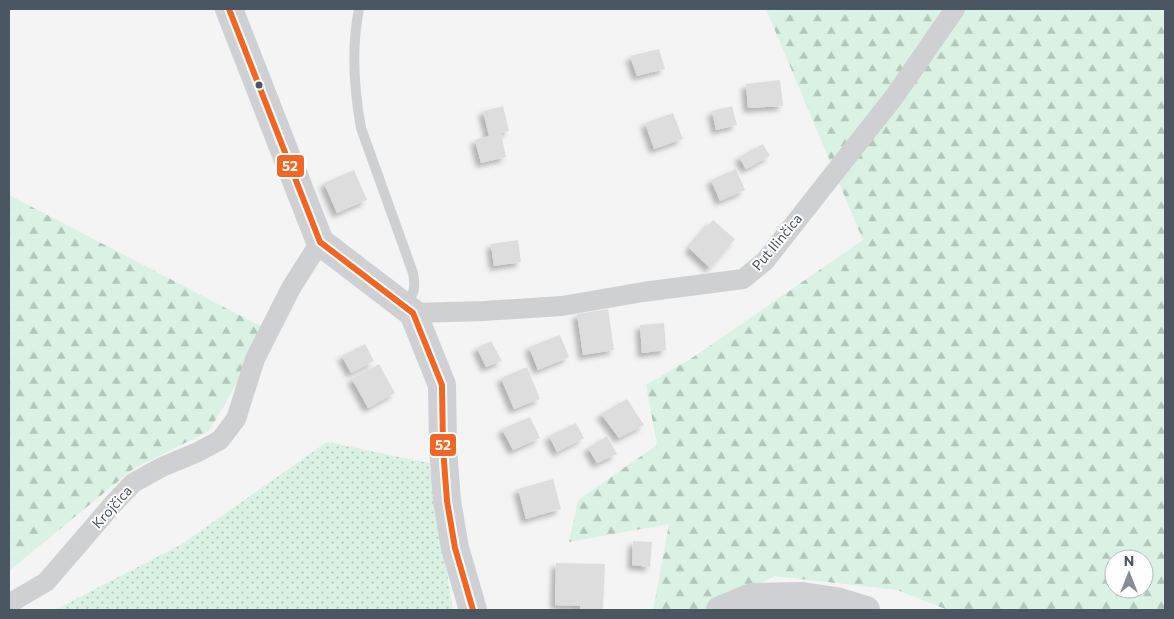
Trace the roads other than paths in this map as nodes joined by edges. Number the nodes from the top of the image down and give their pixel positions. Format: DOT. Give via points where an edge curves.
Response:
graph roads {
  1 [pos="229,9"];
  2 [pos="359,9"];
  3 [pos="955,9"];
  4 [pos="320,242"];
  5 [pos="409,310"];
  6 [pos="9,602"];
  7 [pos="473,610"];
  8 [pos="720,610"];
  9 [pos="866,610"];
  1 -- 4 [label="main road"];
  2 -- 5 [label="lane" via="354,42 358,110 361,128 413,273 415,283"];
  3 -- 5 [label="street, Put Ilinčica" via="894,97 765,261 744,279 562,306 484,311"];
  4 -- 5 [label="main road"];
  4 -- 6 [label="street, Krojčica" via="291,288 255,359 236,420 220,440 133,483 46,582"];
  5 -- 7 [label="main road" via="442,385 446,501 455,548"];
  8 -- 9 [label="main road" via="752,597 802,596"];
}
